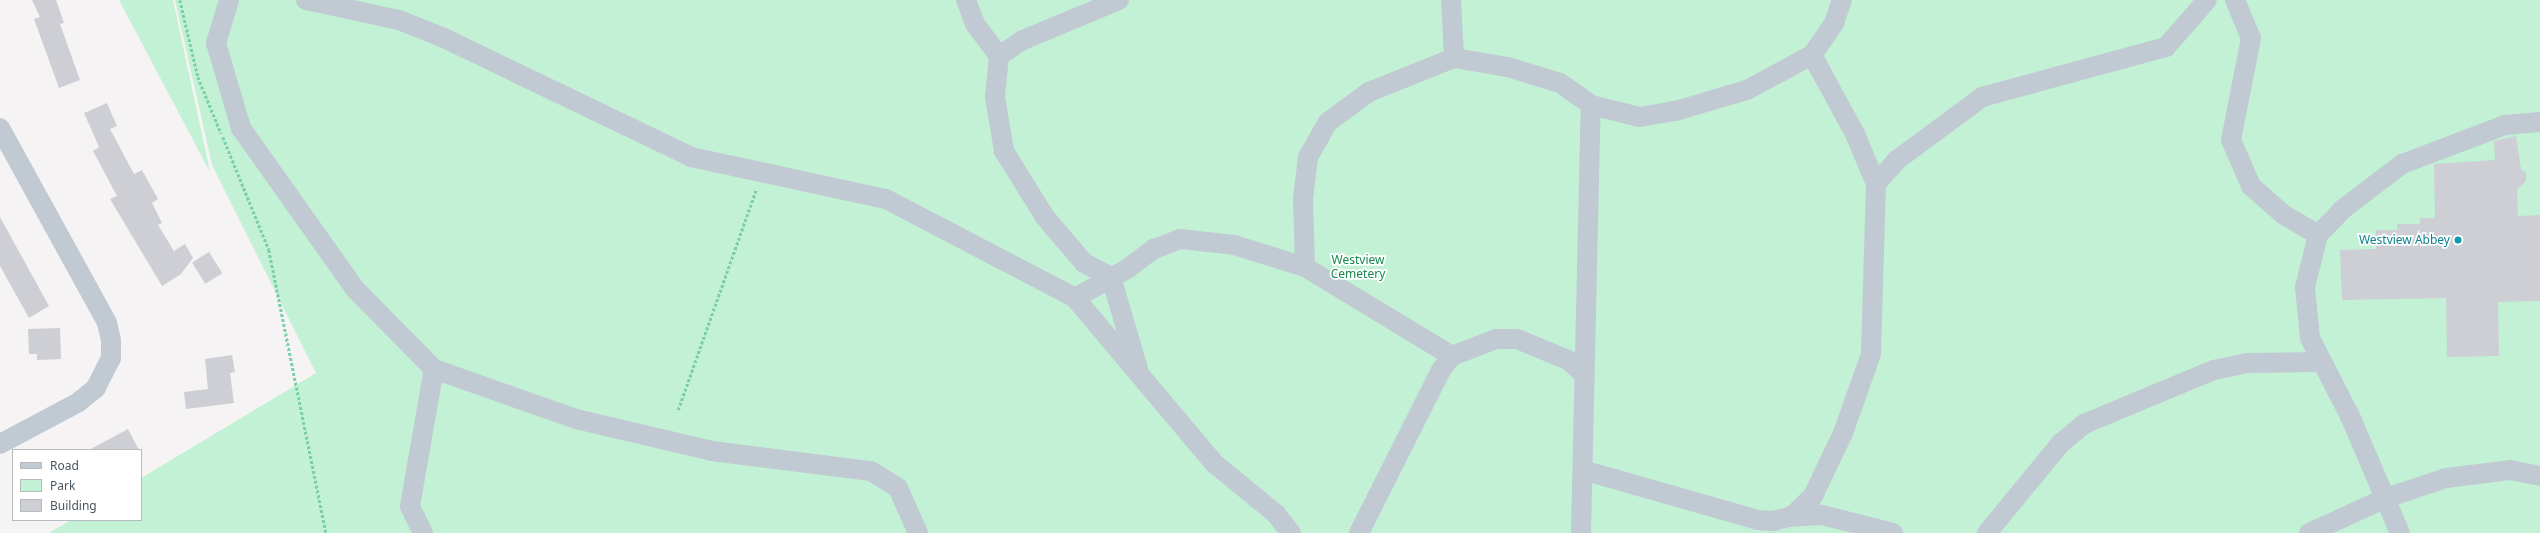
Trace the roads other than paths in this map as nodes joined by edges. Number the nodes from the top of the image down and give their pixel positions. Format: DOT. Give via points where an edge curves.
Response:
graph roads {
  1 [pos="229,0"];
  2 [pos="306,0"];
  3 [pos="966,0"];
  4 [pos="1119,0"];
  5 [pos="1451,0"];
  6 [pos="1842,0"];
  7 [pos="2207,0"];
  8 [pos="2235,0"];
  9 [pos="1812,54"];
  10 [pos="999,56"];
  11 [pos="1454,58"];
  12 [pos="1591,105"];
  13 [pos="2540,122"];
  14 [pos="0,128"];
  15 [pos="1876,184"];
  16 [pos="2318,235"];
  17 [pos="1305,267"];
  18 [pos="1111,277"];
  19 [pos="1075,298"];
  20 [pos="1452,356"];
  21 [pos="2320,362"];
  22 [pos="434,368"];
  23 [pos="1583,373"];
  24 [pos="1140,376"];
  25 [pos="0,444"];
  26 [pos="1583,470"];
  27 [pos="2540,476"];
  28 [pos="2386,498"];
  29 [pos="1792,516"];
  30 [pos="423,533"];
  31 [pos="918,533"];
  32 [pos="1291,533"];
  33 [pos="1359,533"];
  34 [pos="1581,533"];
  35 [pos="1773,533"];
  36 [pos="1893,533"];
  37 [pos="1987,533"];
  38 [pos="2309,533"];
  39 [pos="2400,533"];
  1 -- 22 [label="street" via="216,43 241,128 355,289"];
  2 -- 19 [label="street" via="399,20 549,86 690,157 886,199"];
  3 -- 10 [label="street" via="975,24"];
  4 -- 10 [label="street" via="1023,40"];
  5 -- 11 [label="street"];
  6 -- 9 [label="street" via="1834,23"];
  7 -- 15 [label="street" via="2166,47 1982,97 1897,160"];
  8 -- 16 [label="street" via="2251,38 2231,140 2251,186 2284,215"];
  9 -- 12 [label="street" via="1747,90 1679,110 1640,117"];
  9 -- 15 [label="street" via="1856,134"];
  10 -- 18 [label="street" via="995,97 1004,151 1050,223 1084,263"];
  11 -- 12 [label="street" via="1508,67 1560,83"];
  11 -- 17 [label="street" via="1369,92 1328,122 1316,139 1308,158 1303,199"];
  12 -- 23 [label="street"];
  13 -- 16 [label="street" via="2505,125 2402,164 2343,209"];
  14 -- 25 [label="street" via="94,299 111,340 105,376 79,402"];
  15 -- 29 [label="street" via="1871,354 1825,473 1813,496"];
  16 -- 21 [label="street" via="2305,287 2310,338"];
  17 -- 18 [label="street" via="1234,244 1180,239 1154,249"];
  17 -- 20 [label="street"];
  18 -- 19 [label="street"];
  18 -- 24 [label="street"];
  19 -- 24 [label="street"];
  20 -- 23 [label="street" via="1496,339 1517,339 1568,360"];
  20 -- 33 [label="street" via="1441,370"];
  21 -- 28 [label="street" via="2350,416"];
  21 -- 37 [label="street" via="2247,363 2214,370 2084,424 2060,444"];
  22 -- 30 [label="street" via="410,506"];
  22 -- 31 [label="street" via="576,419 712,451 840,464 871,471 898,488"];
  23 -- 26 [label="street"];
  24 -- 32 [label="street" via="1215,464 1276,514"];
  26 -- 29 [label="street" via="1758,520 1773,521"];
  26 -- 34 [label="street"];
  27 -- 28 [label="street" via="2510,470 2480,472 2446,478"];
  28 -- 38 [label="street"];
  28 -- 39 [label="street"];
  29 -- 35 [label="street"];
  29 -- 36 [label="street" via="1822,515"];
}
